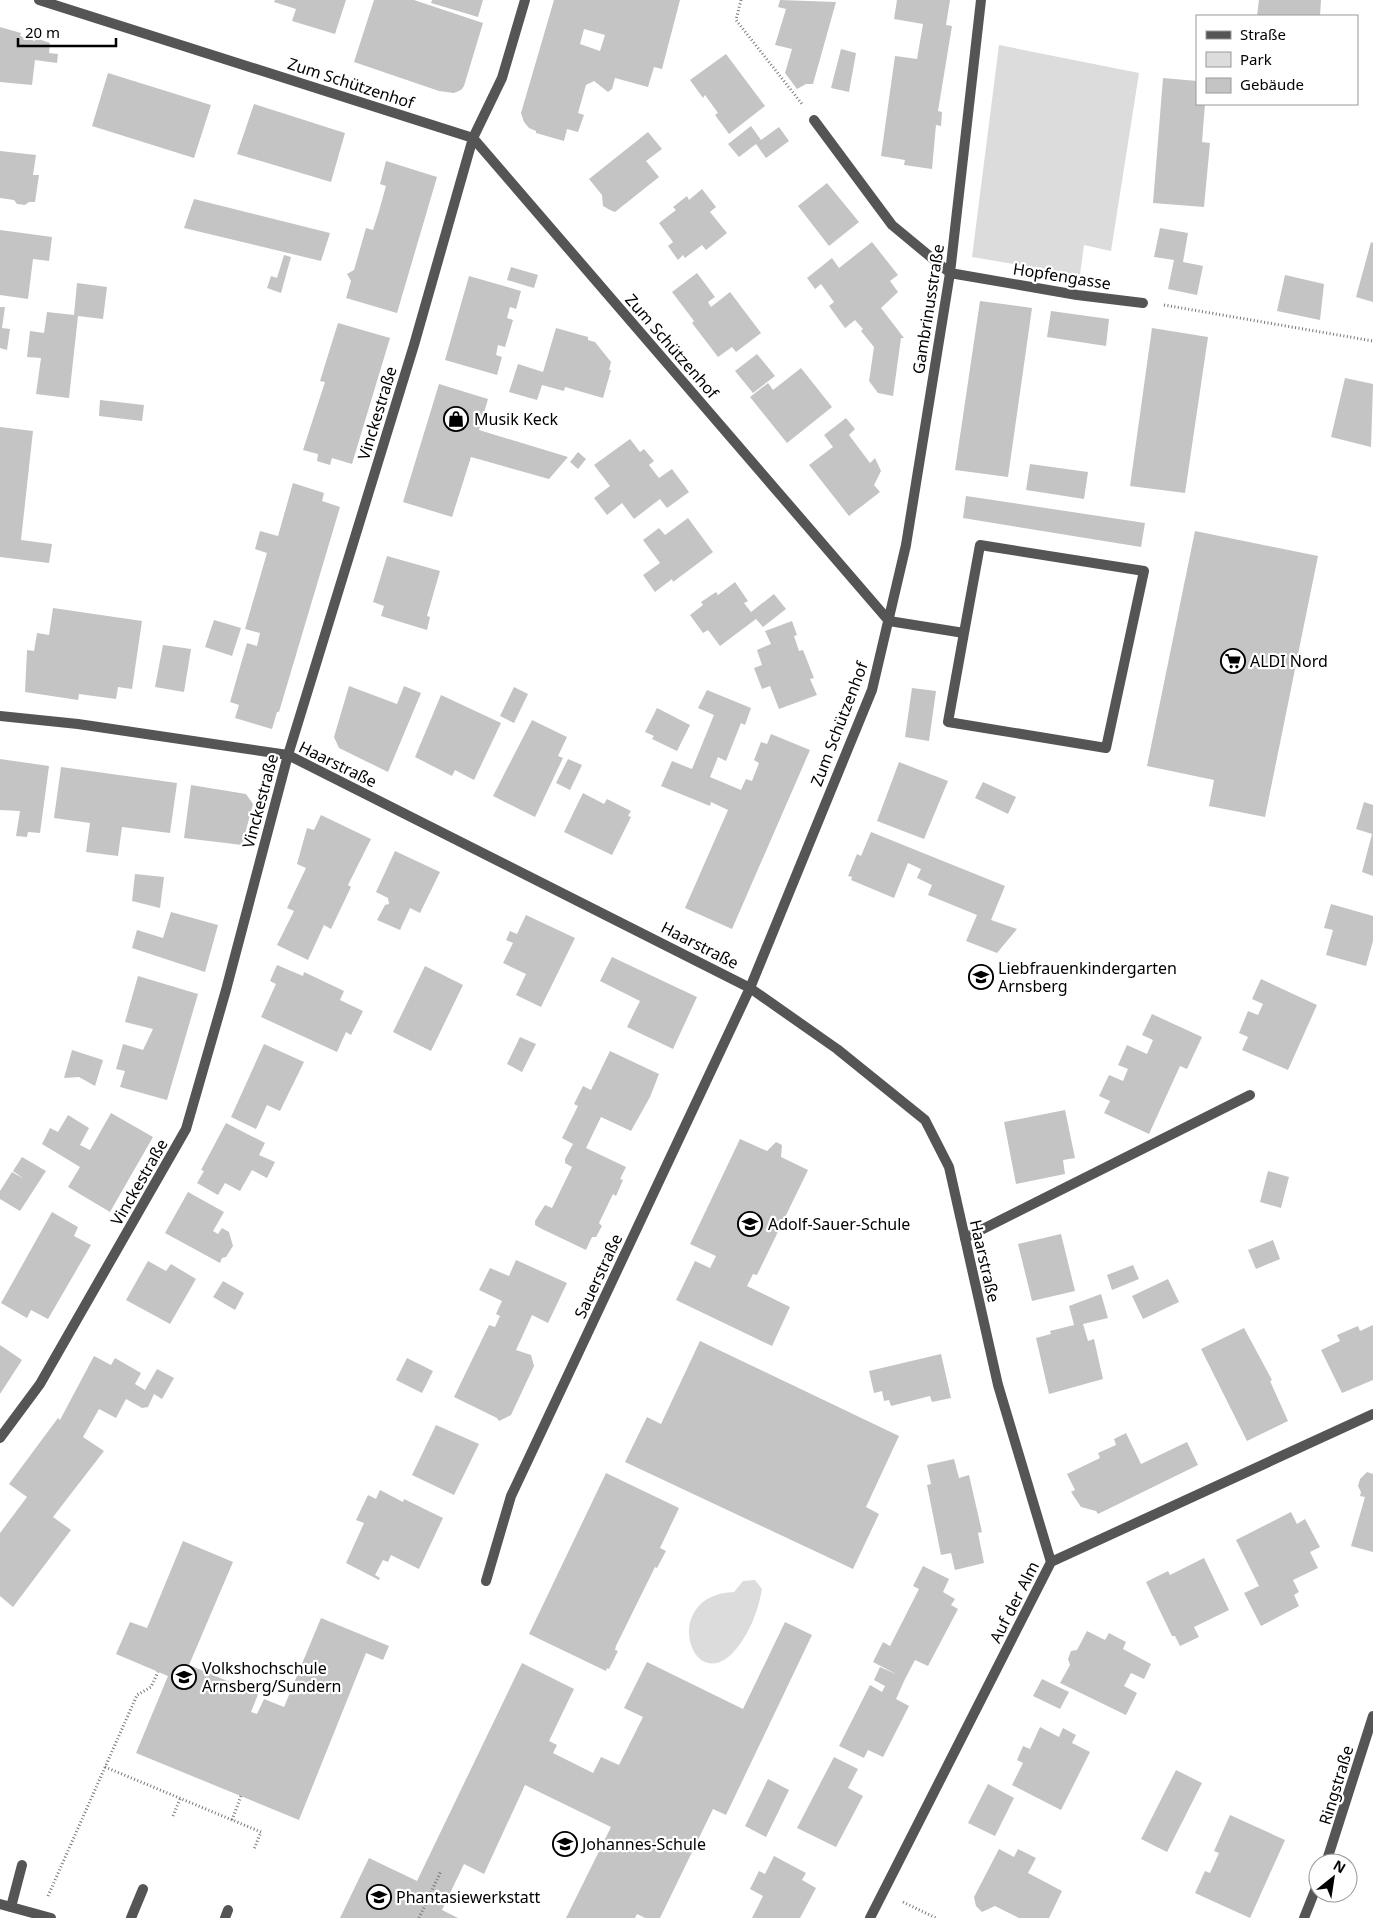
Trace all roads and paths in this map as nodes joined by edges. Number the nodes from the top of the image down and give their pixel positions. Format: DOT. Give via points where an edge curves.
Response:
graph roads {
  1 [pos="39,0"];
  2 [pos="525,0"];
  3 [pos="741,0"];
  4 [pos="981,0"];
  5 [pos="814,120"];
  6 [pos="474,138"];
  7 [pos="950,273"];
  8 [pos="1143,302"];
  9 [pos="1373,341"];
  10 [pos="889,621"];
  11 [pos="964,633"];
  12 [pos="0,716"];
  13 [pos="288,755"];
  14 [pos="750,988"];
  15 [pos="1250,1095"];
  16 [pos="965,1238"];
  17 [pos="1373,1414"];
  18 [pos="0,1438"];
  19 [pos="1051,1562"];
  20 [pos="486,1582"];
  21 [pos="158,1672"];
  22 [pos="1373,1716"];
  23 [pos="105,1767"];
  24 [pos="242,1796"];
  25 [pos="180,1799"];
  26 [pos="173,1816"];
  27 [pos="232,1820"];
  28 [pos="254,1849"];
  29 [pos="1329,1853"];
  30 [pos="22,1865"];
  31 [pos="441,1872"];
  32 [pos="142,1888"];
  33 [pos="882,1892"];
  34 [pos="1310,1903"];
  35 [pos="0,1904"];
  36 [pos="11,1907"];
  37 [pos="40,1915"];
  38 [pos="51,1918"];
  39 [pos="131,1918"];
  40 [pos="419,1918"];
  41 [pos="870,1918"];
  42 [pos="936,1918"];
  43 [pos="1304,1918"];
  1 -- 6 [label="street, Zum Schützenhof"];
  2 -- 6 [label="street, Vinckestraße" via="502,78"];
  3 -- 5 [label="path" via="736,20"];
  4 -- 7 [label="street, Gambrinusstraße"];
  5 -- 7 [label="street, Hopfengasse" via="892,225"];
  6 -- 10 [label="street, Zum Schützenhof"];
  6 -- 13 [label="street, Vinckestraße"];
  7 -- 8 [label="street, Hopfengasse" via="1077,295"];
  7 -- 10 [label="street, Gambrinusstraße" via="906,545"];
  8 -- 9 [label="path"];
  10 -- 11 [label="street"];
  10 -- 14 [label="street, Zum Schützenhof" via="872,690"];
  11 -- 11 [label="street" via="948,722 1106,748 1144,572 980,545"];
  12 -- 13 [label="street, Haarstraße" via="78,724"];
  13 -- 14 [label="street, Haarstraße"];
  13 -- 18 [label="street, Vinckestraße" via="186,1129 40,1384"];
  14 -- 16 [label="street, Haarstraße" via="837,1049 924,1120 948,1166"];
  14 -- 20 [label="street, Sauerstraße" via="511,1496"];
  15 -- 16 [label="street"];
  16 -- 19 [label="street, Haarstraße" via="998,1385"];
  17 -- 19 [label="street, Auf der Alm"];
  19 -- 33 [label="street, Auf der Alm"];
  21 -- 23 [label="path" via="151,1687 137,1695"];
  22 -- 29 [label="street, Ringstraße"];
  23 -- 25 [label="path"];
  23 -- 37 [label="path"];
  24 -- 27 [label="path"];
  25 -- 26 [label="path"];
  25 -- 27 [label="path"];
  27 -- 28 [label="path" via="261,1832"];
  30 -- 36 [label="street"];
  31 -- 40 [label="path"];
  32 -- 39 [label="street"];
  33 -- 41 [label="street, Auf der Alm"];
  33 -- 42 [label="path"];
  34 -- 43 [label="street"];
  35 -- 36 [label="street"];
  36 -- 37 [label="street"];
  37 -- 38 [label="street"];
}
